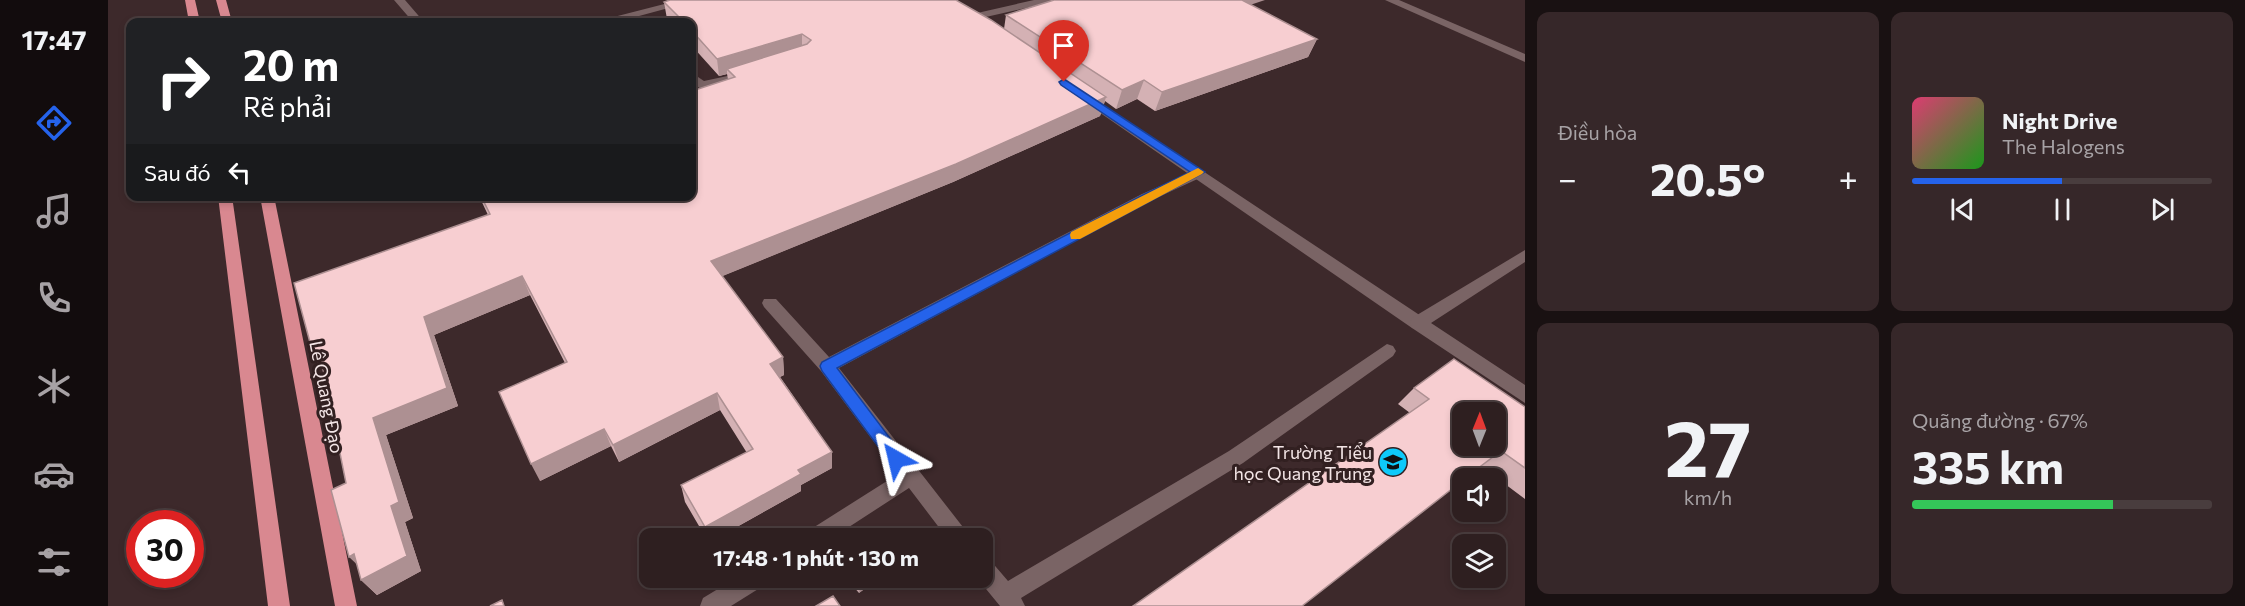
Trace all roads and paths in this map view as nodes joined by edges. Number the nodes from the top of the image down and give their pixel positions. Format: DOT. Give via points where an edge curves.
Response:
graph roads {
  1 [pos="190,0"];
  2 [pos="220,0"];
  3 [pos="399,0"];
  4 [pos="693,0"];
  5 [pos="1048,0"];
  6 [pos="1390,0"];
  7 [pos="194,18"];
  8 [pos="226,18"];
  9 [pos="415,18"];
  10 [pos="644,18"];
  11 [pos="987,31"];
  12 [pos="1525,58"];
  13 [pos="748,74"];
  14 [pos="696,81"];
  15 [pos="1074,89"];
  16 [pos="1199,172"];
  17 [pos="226,201"];
  18 [pos="268,201"];
  19 [pos="1525,255"];
  20 [pos="770,303"];
  21 [pos="1418,323"];
  22 [pos="1387,351"];
  23 [pos="827,366"];
  24 [pos="1525,395"];
  25 [pos="910,477"];
  26 [pos="831,528"];
  27 [pos="951,528"];
  28 [pos="993,580"];
  29 [pos="739,588"];
  30 [pos="1009,600"];
  31 [pos="279,606"];
  32 [pos="346,606"];
  33 [pos="711,606"];
  1 -- 7 [label="highway"];
  2 -- 8 [label="highway"];
  3 -- 9 [label="street"];
  4 -- 10 [label="street"];
  5 -- 11 [label="street" via="962,14"];
  6 -- 12 [label="street"];
  13 -- 14 [label="street" via="716,84 701,85"];
  15 -- 16 [label="street"];
  16 -- 21 [label="street"];
  16 -- 23 [label="street"];
  17 -- 31 [label="highway"];
  18 -- 32 [label="highway, Lê Quang Đạo"];
  19 -- 21 [label="street"];
  20 -- 23 [label="street"];
  21 -- 24 [label="street"];
  22 -- 30 [label="street" via="1236,457"];
  23 -- 25 [label="street"];
  25 -- 26 [label="street"];
  25 -- 27 [label="street"];
  28 -- 30 [label="street"];
  29 -- 33 [label="street"];
}
